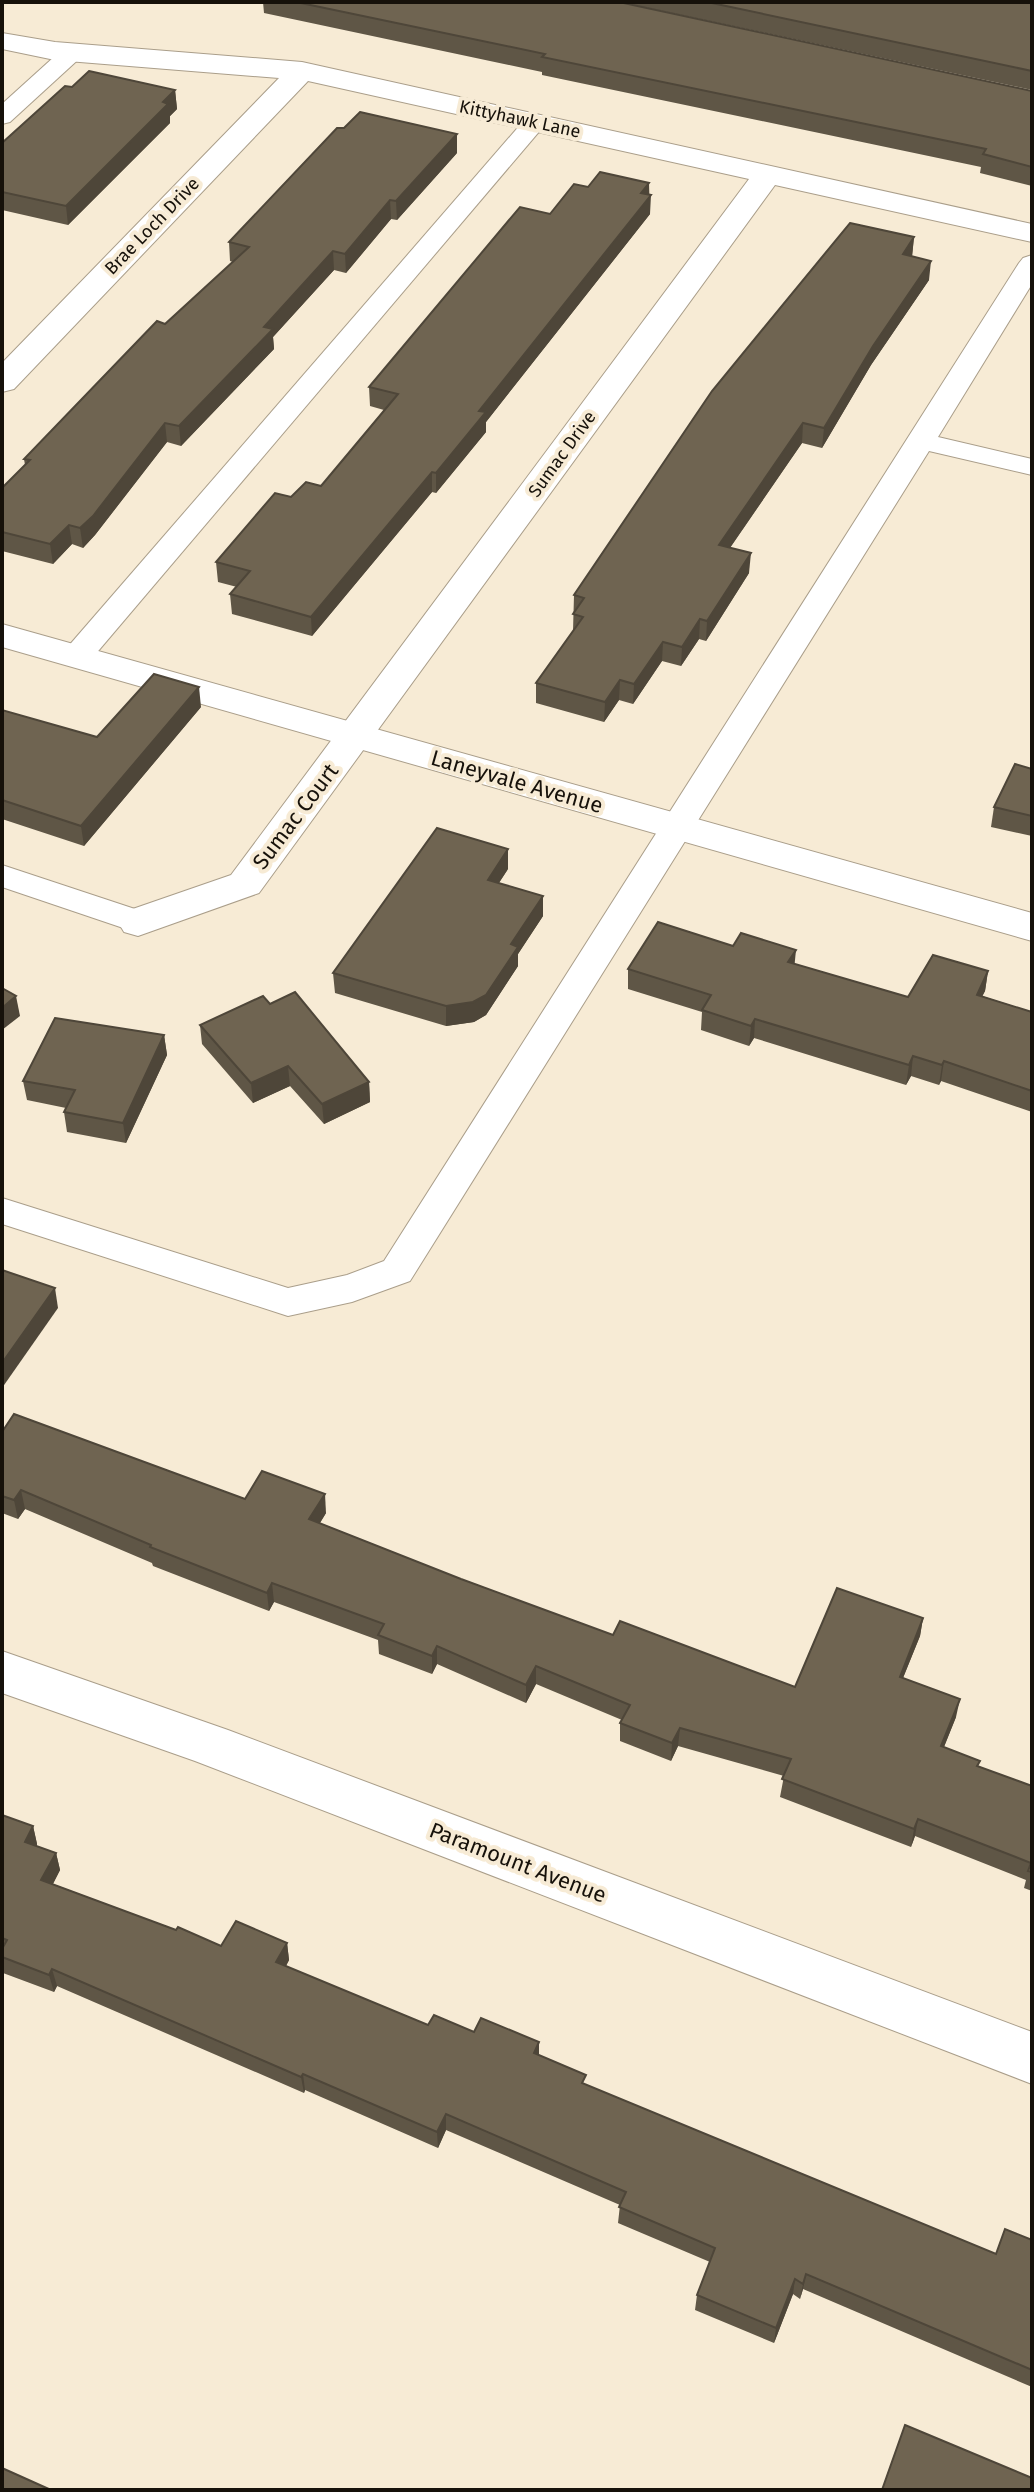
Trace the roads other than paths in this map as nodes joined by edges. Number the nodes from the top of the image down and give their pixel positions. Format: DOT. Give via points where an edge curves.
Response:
graph roads {
  1 [pos="2,41"];
  2 [pos="73,52"];
  3 [pos="302,71"];
  4 [pos="2,117"];
  5 [pos="535,122"];
  6 [pos="768,174"];
  7 [pos="1032,233"];
  8 [pos="1032,263"];
  9 [pos="2,382"];
  10 [pos="922,441"];
  11 [pos="1032,467"];
  12 [pos="2,635"];
  13 [pos="77,656"];
  14 [pos="356,735"];
  15 [pos="679,827"];
  16 [pos="2,876"];
  17 [pos="138,922"];
  18 [pos="1032,927"];
  19 [pos="2,1211"];
  20 [pos="2,1672"];
  21 [pos="1032,2058"];
  1 -- 2 [label="street, Kittyhawk Lane"];
  2 -- 3 [label="street, Kittyhawk Lane"];
  2 -- 4 [label="lane"];
  3 -- 5 [label="street, Kittyhawk Lane"];
  3 -- 9 [label="street, Brae Loch Drive"];
  5 -- 6 [label="street, Kittyhawk Lane"];
  5 -- 13 [label="lane"];
  6 -- 7 [label="street, Kittyhawk Lane"];
  6 -- 14 [label="street, Sumac Drive"];
  8 -- 10 [label="lane"];
  10 -- 11 [label="lane"];
  10 -- 15 [label="lane"];
  12 -- 13 [label="street, Laneyvale Avenue"];
  13 -- 14 [label="street, Laneyvale Avenue"];
  14 -- 15 [label="street, Laneyvale Avenue"];
  14 -- 17 [label="street, Sumac Court" via="245,884"];
  15 -- 18 [label="street, Laneyvale Avenue"];
  15 -- 19 [label="lane" via="397,1271 352,1288 288,1302"];
  16 -- 17 [label="lane"];
  20 -- 21 [label="street, Paramount Avenue" via="210,1745"];
}
